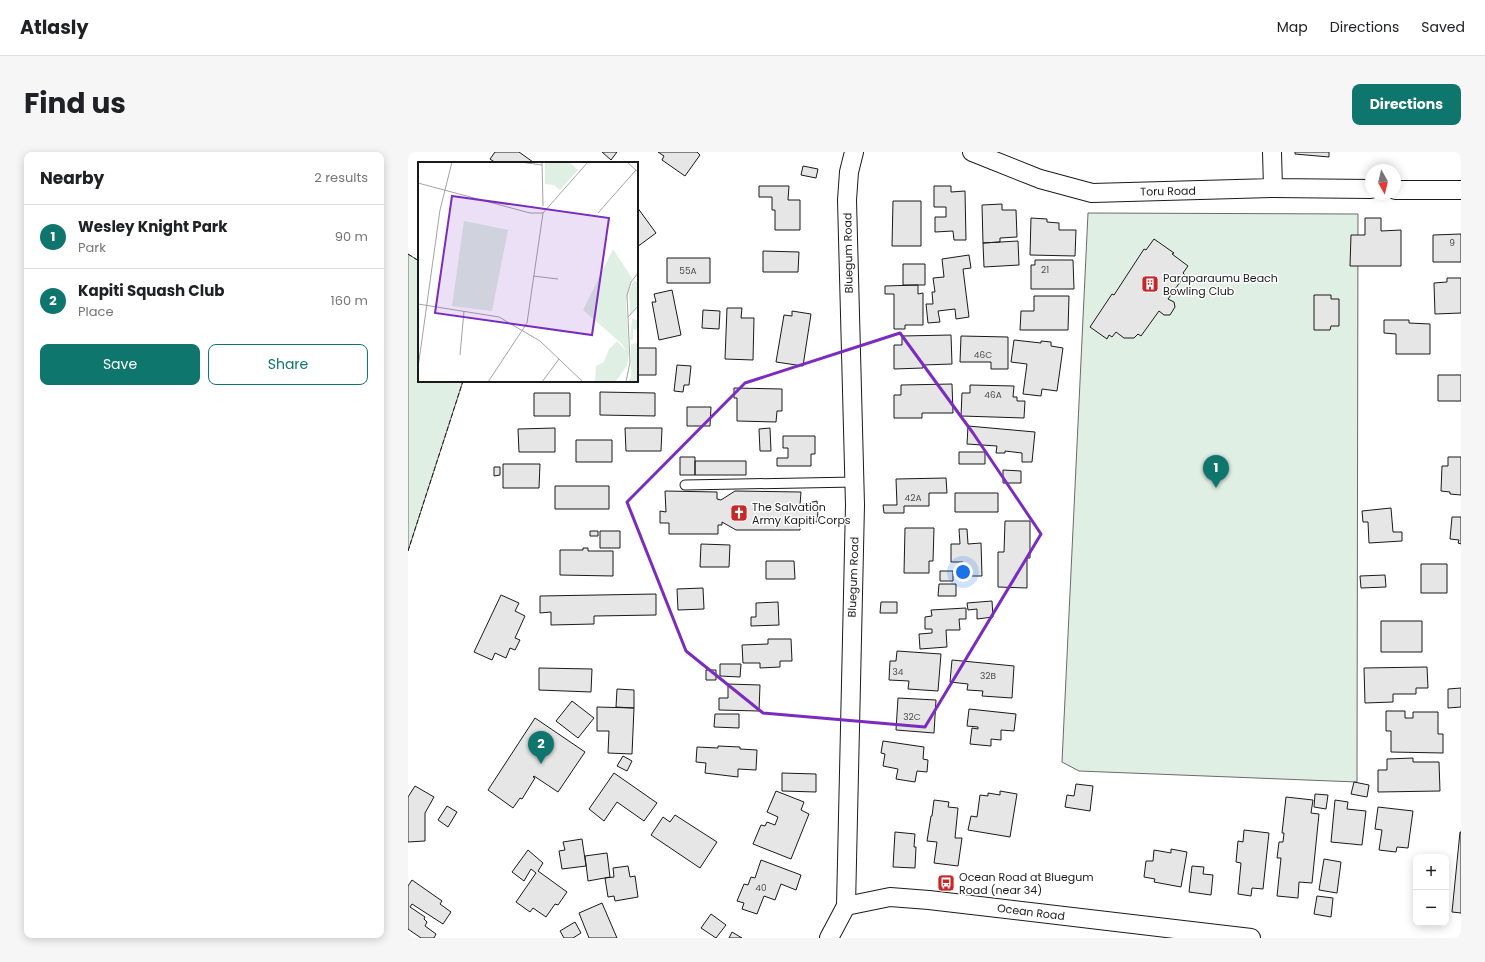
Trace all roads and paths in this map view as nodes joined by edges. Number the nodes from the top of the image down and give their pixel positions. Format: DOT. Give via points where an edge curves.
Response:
graph roads {
  1 [pos="854,152"];
  2 [pos="972,152"];
  3 [pos="1272,152"];
  4 [pos="1273,188"];
  5 [pos="1365,189"];
  6 [pos="1401,190"];
  7 [pos="1461,190"];
  8 [pos="855,482"];
  9 [pos="685,485"];
  10 [pos="846,906"];
  11 [pos="829,938"];
  12 [pos="1251,938"];
  1 -- 8 [label="street, Bluegum Road" via="849,172 847,200"];
  2 -- 4 [label="street, Toru Road" via="1040,179 1092,193"];
  3 -- 4 [label="street"];
  4 -- 5 [label="street, Toru Road"];
  6 -- 7 [label="street"];
  8 -- 9 [label="lane"];
  8 -- 10 [label="street, Bluegum Road"];
  10 -- 11 [label="street"];
  10 -- 12 [label="street, Ocean Road" via="890,897 929,900"];
}
